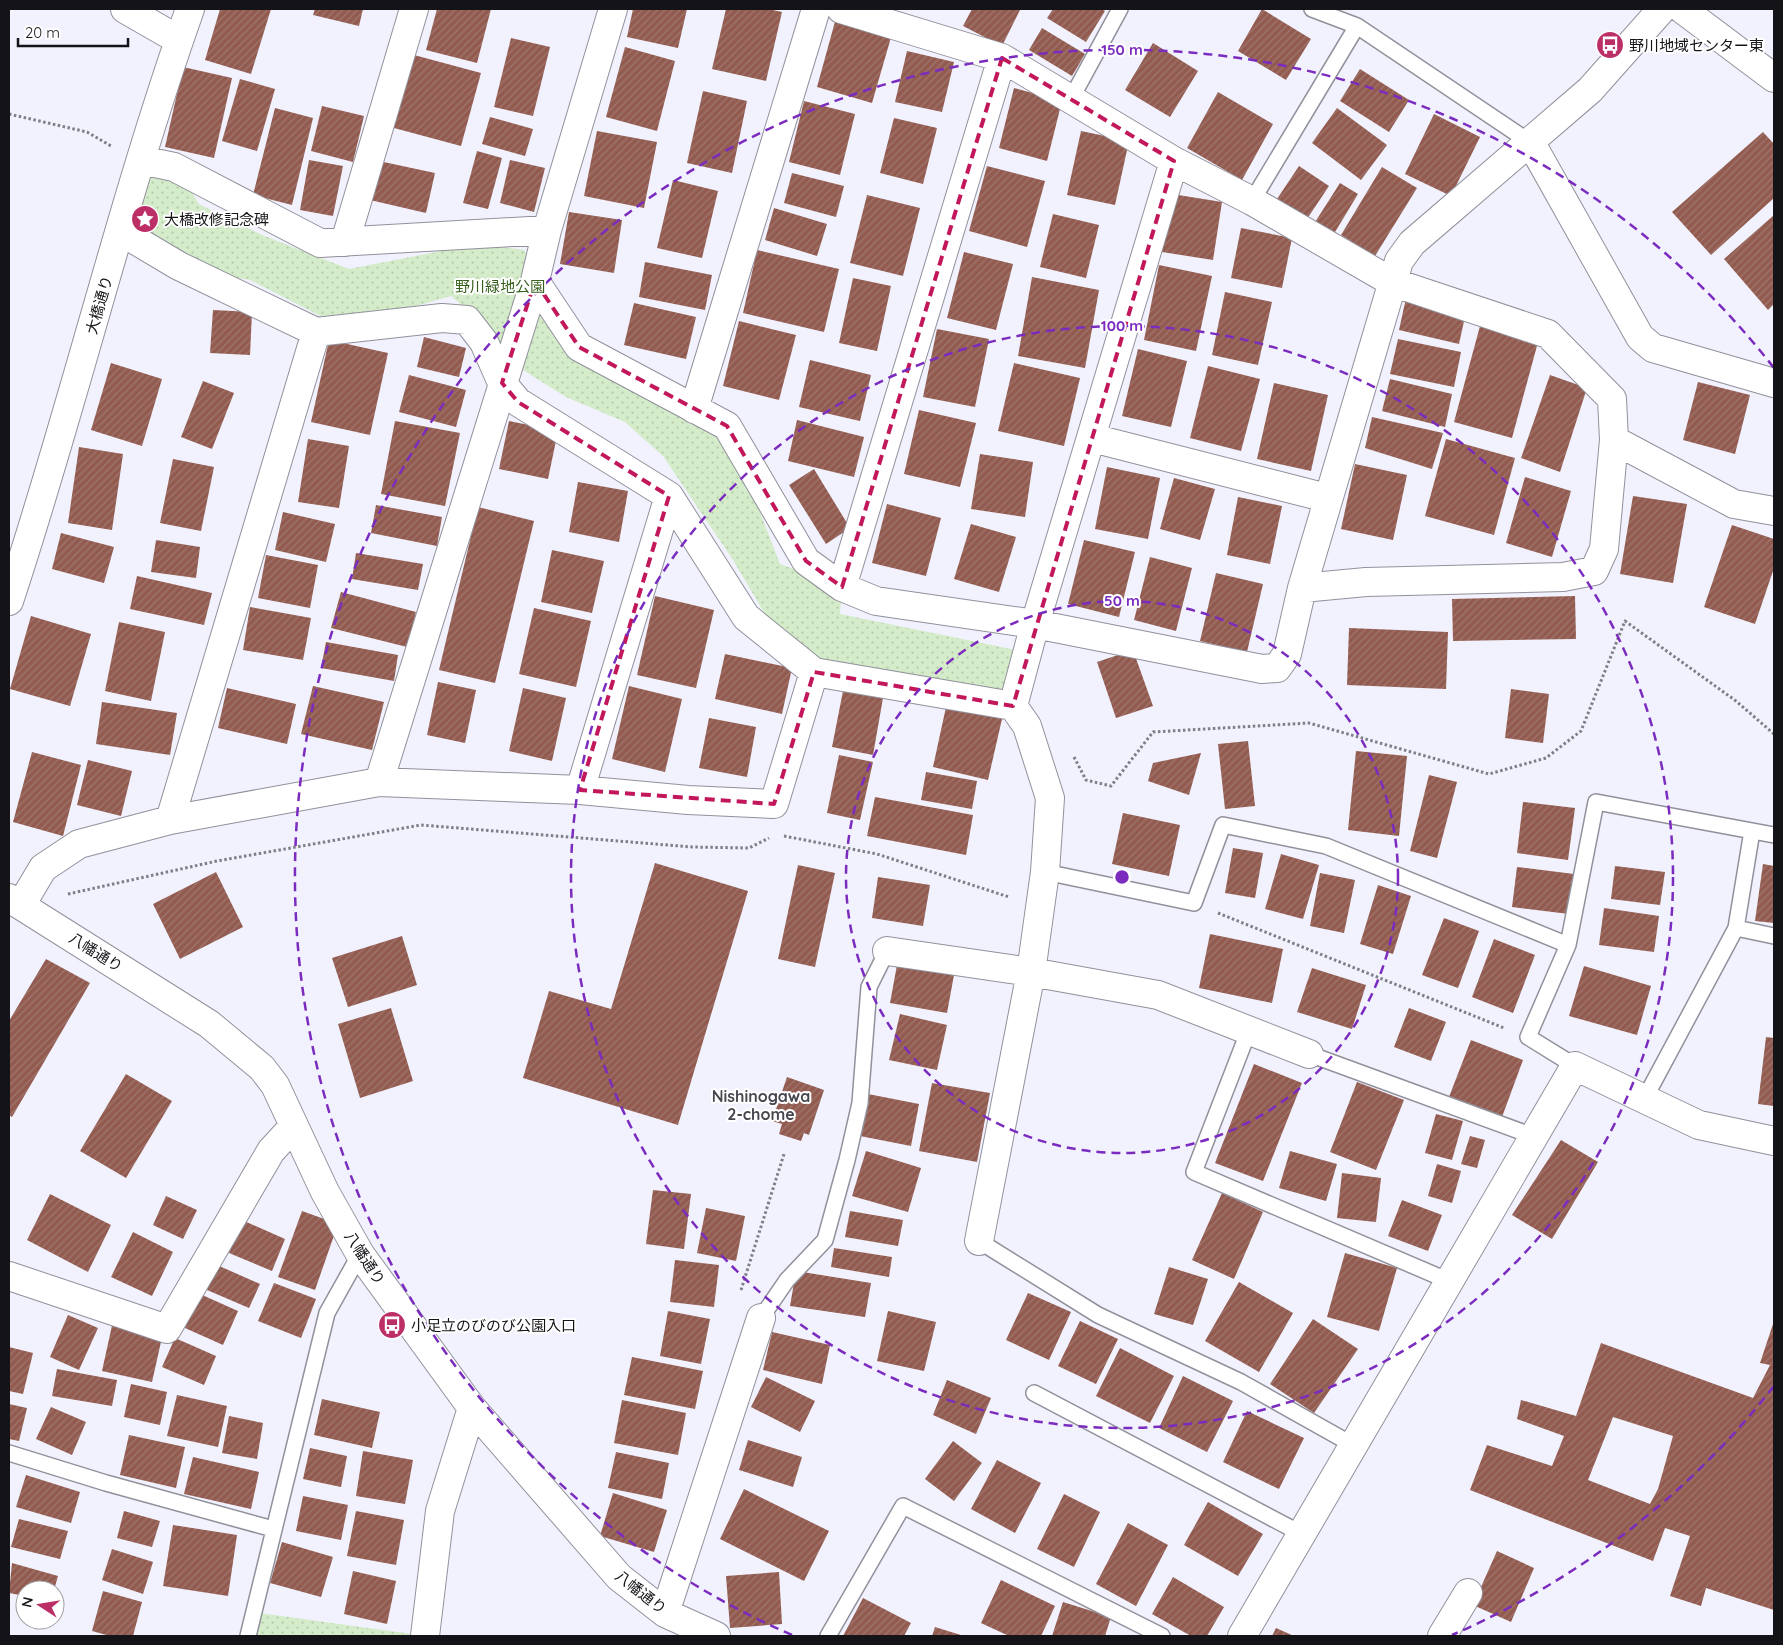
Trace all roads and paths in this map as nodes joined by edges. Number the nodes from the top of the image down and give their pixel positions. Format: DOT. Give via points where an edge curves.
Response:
graph roads {
  1 [pos="125,9"];
  2 [pos="190,9"];
  3 [pos="414,9"];
  4 [pos="613,9"];
  5 [pos="816,9"];
  6 [pos="841,9"];
  7 [pos="1120,9"];
  8 [pos="1312,9"];
  9 [pos="1662,9"];
  10 [pos="1682,9"];
  11 [pos="1357,26"];
  12 [pos="179,40"];
  13 [pos="1002,58"];
  14 [pos="1774,78"];
  15 [pos="1071,99"];
  16 [pos="9,114"];
  17 [pos="1531,142"];
  18 [pos="141,160"];
  19 [pos="1174,160"];
  20 [pos="1252,201"];
  21 [pos="547,230"];
  22 [pos="120,231"];
  23 [pos="345,242"];
  24 [pos="535,281"];
  25 [pos="1392,282"];
  26 [pos="316,332"];
  27 [pos="502,383"];
  28 [pos="1774,383"];
  29 [pos="694,409"];
  30 [pos="1092,438"];
  31 [pos="1614,440"];
  32 [pos="669,496"];
  33 [pos="1327,498"];
  34 [pos="1774,511"];
  35 [pos="842,587"];
  36 [pos="1302,588"];
  37 [pos="9,601"];
  38 [pos="1035,624"];
  39 [pos="814,672"];
  40 [pos="1013,706"];
  41 [pos="1774,734"];
  42 [pos="1073,756"];
  43 [pos="379,782"];
  44 [pos="580,790"];
  45 [pos="170,820"];
  46 [pos="1752,830"];
  47 [pos="1774,835"];
  48 [pos="1045,872"];
  49 [pos="15,902"];
  50 [pos="1194,903"];
  51 [pos="1040,908"];
  52 [pos="1736,928"];
  53 [pos="1774,936"];
  54 [pos="1568,945"];
  55 [pos="887,951"];
  56 [pos="1031,972"];
  57 [pos="1249,1030"];
  58 [pos="1528,1037"];
  59 [pos="1310,1054"];
  60 [pos="1575,1066"];
  61 [pos="1645,1098"];
  62 [pos="294,1127"];
  63 [pos="1533,1136"];
  64 [pos="1774,1140"];
  65 [pos="979,1241"];
  66 [pos="360,1254"];
  67 [pos="9,1276"];
  68 [pos="1449,1281"];
  69 [pos="761,1318"];
  70 [pos="1034,1393"];
  71 [pos="472,1408"];
  72 [pos="1353,1445"];
  73 [pos="9,1453"];
  74 [pos="273,1530"];
  75 [pos="1302,1534"];
  76 [pos="1468,1593"];
  77 [pos="665,1613"];
  78 [pos="248,1636"];
  79 [pos="425,1636"];
  80 [pos="716,1636"];
  81 [pos="828,1636"];
  82 [pos="1162,1636"];
  83 [pos="1242,1636"];
  84 [pos="1442,1636"];
  1 -- 12 [label="street"];
  2 -- 12 [label="street, 大橋通り"];
  3 -- 23 [label="street"];
  4 -- 21 [label="street"];
  5 -- 29 [label="street"];
  6 -- 13 [label="street"];
  7 -- 15 [label="lane"];
  8 -- 11 [label="lane"];
  9 -- 17 [label="street" via="1590,90"];
  10 -- 14 [label="street"];
  11 -- 17 [label="lane"];
  11 -- 20 [label="lane"];
  12 -- 18 [label="street, 大橋通り"];
  13 -- 15 [label="street"];
  13 -- 35 [label="street"];
  15 -- 19 [label="street"];
  16 -- 18 [label="path" via="87,132"];
  17 -- 25 [label="street" via="1412,243 1399,261"];
  17 -- 28 [label="street" via="1640,337 1654,348"];
  18 -- 22 [label="street, 大橋通り"];
  18 -- 23 [label="street" via="174,167 320,243"];
  19 -- 20 [label="street"];
  19 -- 30 [label="street"];
  20 -- 25 [label="street"];
  21 -- 23 [label="street"];
  21 -- 24 [label="street"];
  22 -- 26 [label="street" via="179,266"];
  22 -- 37 [label="street, 大橋通り"];
  24 -- 27 [label="street"];
  24 -- 29 [label="street" via="579,347"];
  25 -- 31 [label="street" via="1548,334 1612,399"];
  25 -- 33 [label="street"];
  26 -- 27 [label="street" via="442,318 467,320 484,342"];
  26 -- 45 [label="street"];
  27 -- 32 [label="street" via="518,402"];
  27 -- 43 [label="street"];
  29 -- 35 [label="street" via="727,426 806,561"];
  30 -- 33 [label="street"];
  30 -- 38 [label="street"];
  31 -- 34 [label="street" via="1734,504"];
  31 -- 36 [label="street" via="1604,548 1594,571 1563,577 1366,582"];
  32 -- 39 [label="street" via="746,617"];
  32 -- 44 [label="street"];
  33 -- 36 [label="street"];
  35 -- 38 [label="street" via="876,601"];
  36 -- 38 [label="street" via="1287,654 1277,668 1262,669"];
  38 -- 40 [label="street"];
  39 -- 40 [label="street"];
  39 -- 44 [label="street" via="774,804"];
  40 -- 48 [label="street" via="1027,726 1050,798"];
  41 -- 42 [label="path" via="1736,701 1625,621 1582,731 1546,758 1489,774 1308,723 1153,732 1111,786 1086,780"];
  43 -- 44 [label="street"];
  43 -- 45 [label="street"];
  45 -- 49 [label="street" via="79,844 43,868"];
  46 -- 47 [label="lane"];
  46 -- 52 [label="lane"];
  46 -- 54 [label="lane" via="1596,802"];
  48 -- 50 [label="lane"];
  48 -- 51 [label="street"];
  49 -- 51 [label="path" via="217,861 421,825 701,847 749,848 777,834 877,854"];
  49 -- 62 [label="street, 八幡通り" via="184,1008 244,1052 275,1085"];
  50 -- 54 [label="lane" via="1223,825 1326,846"];
  50 -- 58 [label="path"];
  51 -- 56 [label="street"];
  52 -- 53 [label="lane"];
  52 -- 61 [label="lane"];
  54 -- 58 [label="lane"];
  55 -- 56 [label="street"];
  55 -- 69 [label="lane" via="869,988 860,1103 825,1240 788,1280"];
  56 -- 57 [label="street" via="1158,995"];
  56 -- 65 [label="street"];
  57 -- 59 [label="street"];
  57 -- 68 [label="lane" via="1194,1172"];
  58 -- 60 [label="lane"];
  59 -- 63 [label="lane"];
  60 -- 61 [label="street"];
  60 -- 63 [label="street"];
  61 -- 64 [label="street" via="1699,1125"];
  62 -- 66 [label="street, 八幡通り"];
  62 -- 67 [label="street" via="271,1151 167,1329"];
  63 -- 68 [label="street"];
  65 -- 72 [label="lane" via="1098,1315 1241,1382"];
  66 -- 71 [label="street, 八幡通り"];
  66 -- 74 [label="lane" via="327,1313"];
  68 -- 72 [label="street"];
  69 -- 77 [label="street"];
  70 -- 75 [label="lane"];
  71 -- 77 [label="street, 八幡通り" via="619,1577"];
  71 -- 79 [label="street" via="440,1511"];
  72 -- 75 [label="street"];
  73 -- 74 [label="lane"];
  74 -- 78 [label="lane"];
  75 -- 83 [label="street"];
  76 -- 84 [label="street"];
  77 -- 80 [label="street, 八幡通り"];
  81 -- 82 [label="lane" via="903,1506"];
}
